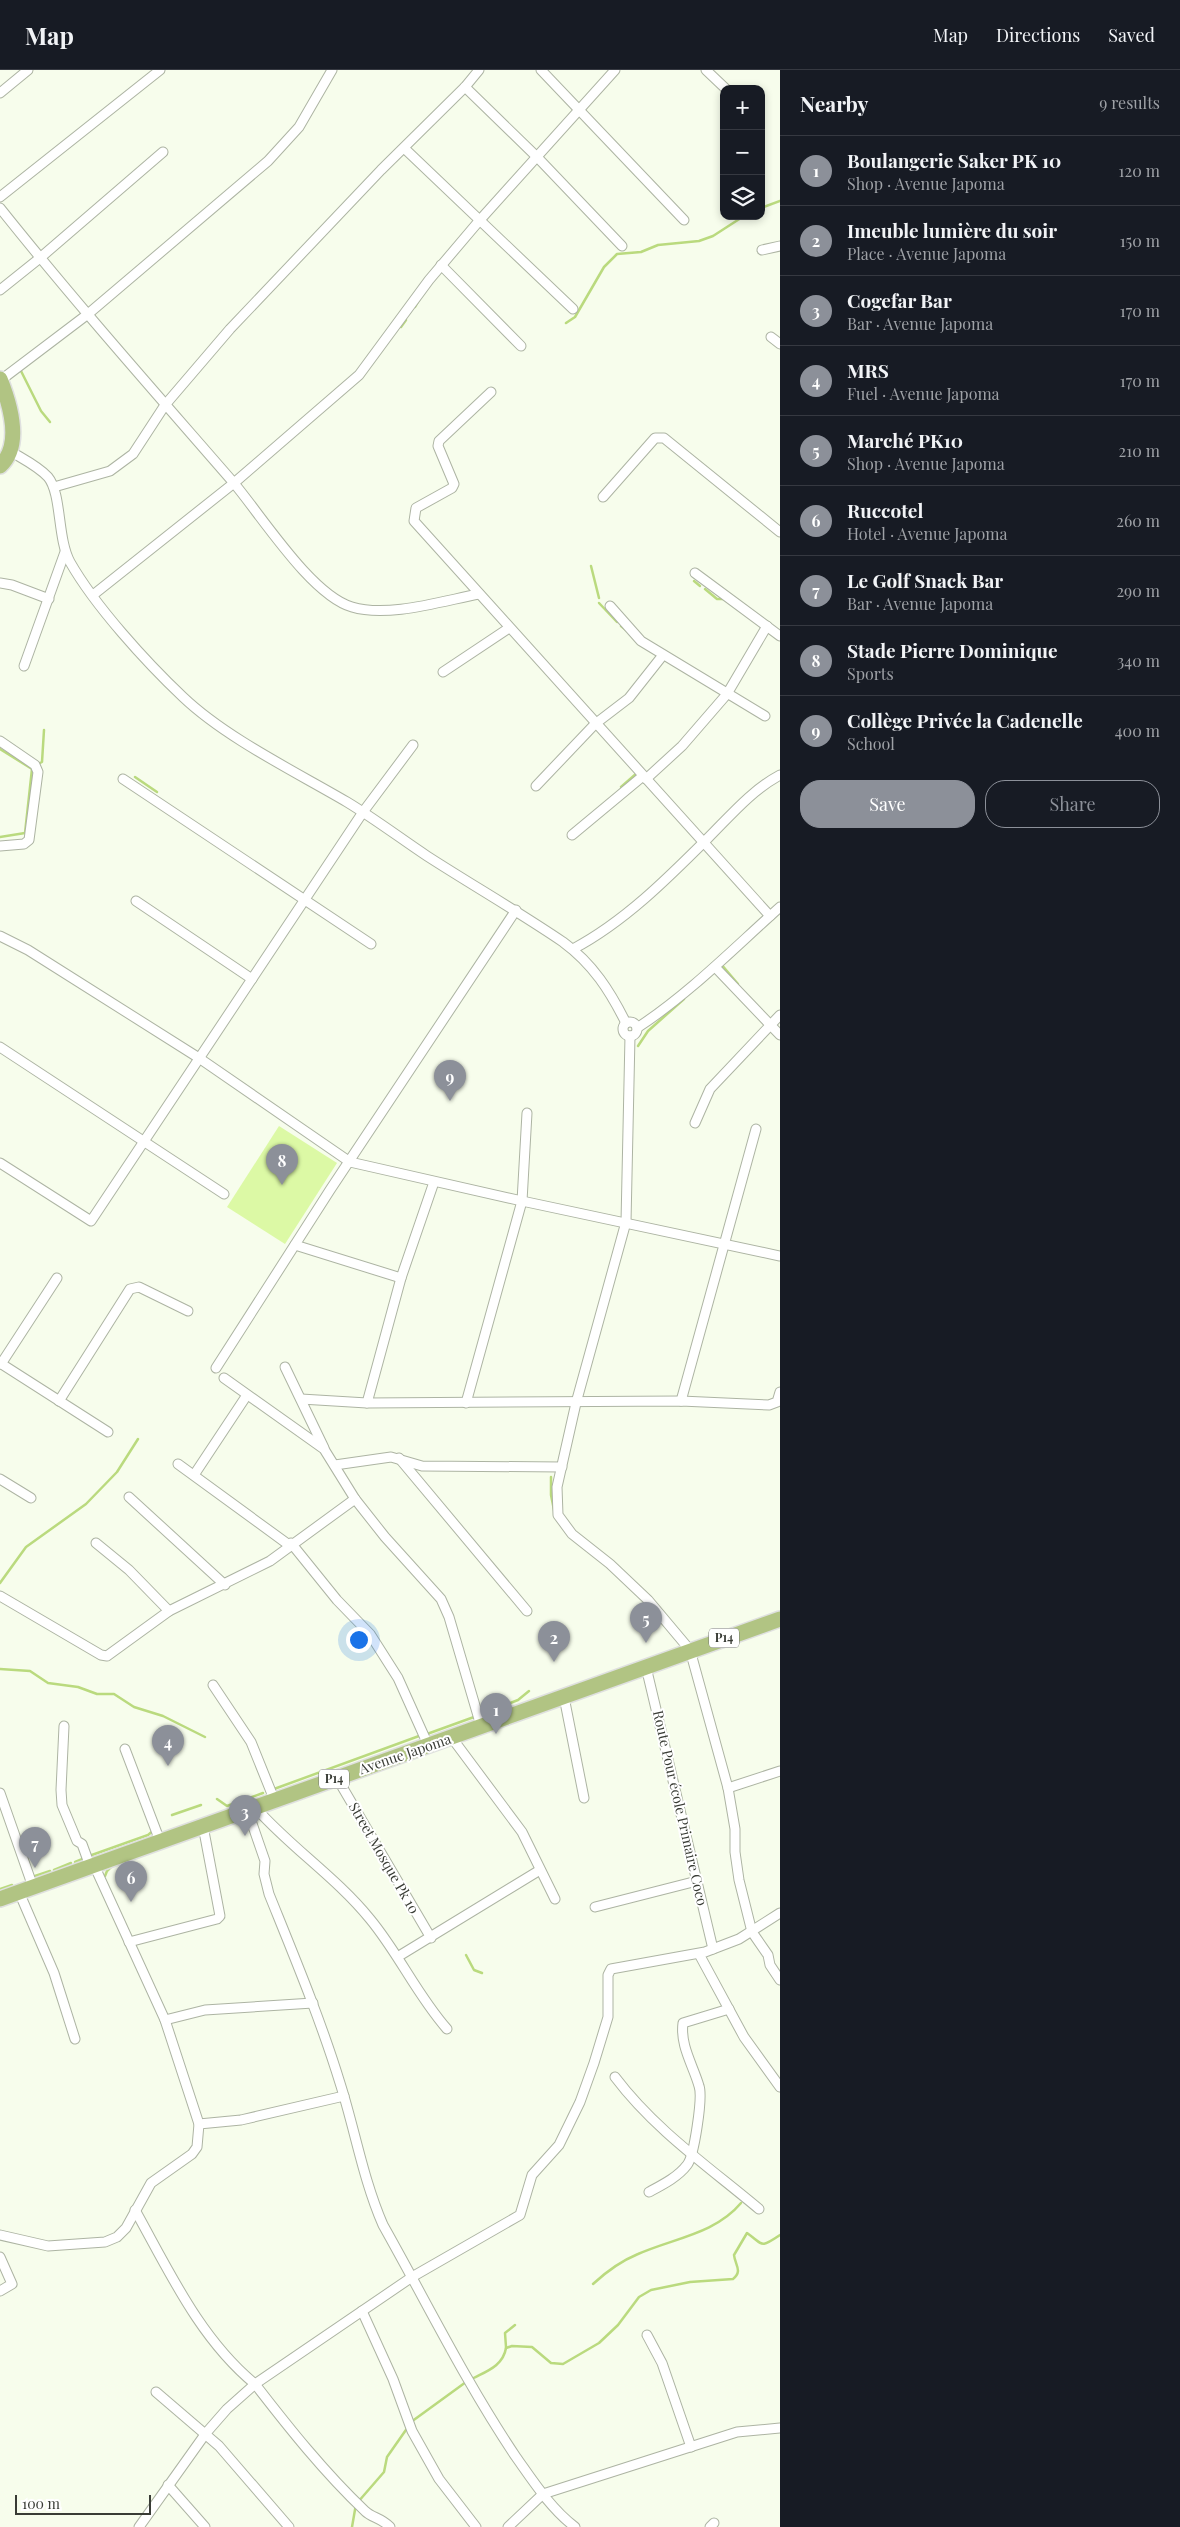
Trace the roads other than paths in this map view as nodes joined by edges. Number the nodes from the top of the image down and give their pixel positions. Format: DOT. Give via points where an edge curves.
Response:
graph roads {
  1 [pos="28,70"];
  2 [pos="160,70"];
  3 [pos="332,70"];
  4 [pos="479,70"];
  5 [pos="541,70"];
  6 [pos="615,70"];
  7 [pos="706,70"];
  8 [pos="722,85"];
  9 [pos="465,87"];
  10 [pos="0,94"];
  11 [pos="580,110"];
  12 [pos="404,148"];
  13 [pos="163,152"];
  14 [pos="538,158"];
  15 [pos="0,197"];
  16 [pos="0,208"];
  17 [pos="684,220"];
  18 [pos="479,221"];
  19 [pos="622,246"];
  20 [pos="780,246"];
  21 [pos="762,250"];
  22 [pos="40,258"];
  23 [pos="441,265"];
  24 [pos="0,290"];
  25 [pos="573,309"];
  26 [pos="88,314"];
  27 [pos="771,337"];
  28 [pos="780,344"];
  29 [pos="521,346"];
  30 [pos="0,380"];
  31 [pos="491,392"];
  32 [pos="165,405"];
  33 [pos="10,451"];
  34 [pos="0,466"];
  35 [pos="234,483"];
  36 [pos="54,487"];
  37 [pos="603,497"];
  38 [pos="780,532"];
  39 [pos="65,552"];
  40 [pos="695,574"];
  41 [pos="0,583"];
  42 [pos="479,594"];
  43 [pos="92,595"];
  44 [pos="49,599"];
  45 [pos="610,606"];
  46 [pos="766,626"];
  47 [pos="509,628"];
  48 [pos="780,636"];
  49 [pos="663,655"];
  50 [pos="24,666"];
  51 [pos="443,672"];
  52 [pos="727,694"];
  53 [pos="765,716"];
  54 [pos="596,724"];
  55 [pos="0,741"];
  56 [pos="413,745"];
  57 [pos="780,775"];
  58 [pos="644,778"];
  59 [pos="123,779"];
  60 [pos="536,786"];
  61 [pos="363,812"];
  62 [pos="572,835"];
  63 [pos="703,842"];
  64 [pos="0,846"];
  65 [pos="305,900"];
  66 [pos="136,902"];
  67 [pos="780,907"];
  68 [pos="516,910"];
  69 [pos="770,916"];
  70 [pos="0,936"];
  71 [pos="371,944"];
  72 [pos="573,949"];
  73 [pos="715,967"];
  74 [pos="252,979"];
  75 [pos="780,1015"];
  76 [pos="626,1023"];
  77 [pos="769,1025"];
  78 [pos="637,1028"];
  79 [pos="780,1035"];
  80 [pos="630,1036"];
  81 [pos="0,1047"];
  82 [pos="200,1058"];
  83 [pos="527,1112"];
  84 [pos="695,1123"];
  85 [pos="756,1129"];
  86 [pos="143,1142"];
  87 [pos="350,1162"];
  88 [pos="0,1163"];
  89 [pos="434,1182"];
  90 [pos="224,1194"];
  91 [pos="522,1201"];
  92 [pos="626,1222"];
  93 [pos="724,1243"];
  94 [pos="295,1245"];
  95 [pos="780,1256"];
  96 [pos="57,1278"];
  97 [pos="400,1278"];
  98 [pos="188,1311"];
  99 [pos="1,1364"];
  100 [pos="285,1367"];
  101 [pos="216,1368"];
  102 [pos="224,1378"];
  103 [pos="247,1394"];
  104 [pos="780,1395"];
  105 [pos="301,1399"];
  106 [pos="59,1401"];
  107 [pos="681,1401"];
  108 [pos="367,1403"];
  109 [pos="466,1403"];
  110 [pos="576,1403"];
  111 [pos="108,1432"];
  112 [pos="324,1449"];
  113 [pos="399,1458"];
  114 [pos="178,1464"];
  115 [pos="335,1465"];
  116 [pos="562,1467"];
  117 [pos="194,1475"];
  118 [pos="0,1480"];
  119 [pos="128,1497"];
  120 [pos="31,1498"];
  121 [pos="355,1499"];
  122 [pos="96,1542"];
  123 [pos="290,1544"];
  124 [pos="225,1585"];
  125 [pos="0,1596"];
  126 [pos="169,1611"];
  127 [pos="527,1611"];
  128 [pos="780,1619"];
  129 [pos="690,1650"];
  130 [pos="646,1667"];
  131 [pos="213,1686"];
  132 [pos="564,1697"];
  133 [pos="64,1726"];
  134 [pos="481,1726"];
  135 [pos="452,1738"];
  136 [pos="429,1747"];
  137 [pos="125,1749"];
  138 [pos="780,1771"];
  139 [pos="337,1778"];
  140 [pos="728,1788"];
  141 [pos="0,1793"];
  142 [pos="584,1798"];
  143 [pos="274,1799"];
  144 [pos="251,1808"];
  145 [pos="203,1826"];
  146 [pos="160,1841"];
  147 [pos="92,1865"];
  148 [pos="540,1870"];
  149 [pos="697,1881"];
  150 [pos="26,1890"];
  151 [pos="0,1899"];
  152 [pos="555,1899"];
  153 [pos="595,1907"];
  154 [pos="780,1913"];
  155 [pos="752,1932"];
  156 [pos="431,1938"];
  157 [pos="129,1942"];
  158 [pos="713,1949"];
  159 [pos="699,1954"];
  160 [pos="399,1956"];
  161 [pos="780,1980"];
  162 [pos="314,2003"];
  163 [pos="729,2009"];
  164 [pos="164,2020"];
  165 [pos="447,2029"];
  166 [pos="75,2039"];
  167 [pos="615,2077"];
  168 [pos="780,2087"];
  169 [pos="344,2096"];
  170 [pos="199,2124"];
  171 [pos="692,2154"];
  172 [pos="649,2192"];
  173 [pos="759,2209"];
  174 [pos="134,2210"];
  175 [pos="0,2235"];
  176 [pos="0,2257"];
  177 [pos="412,2277"];
  178 [pos="0,2291"];
  179 [pos="362,2311"];
  180 [pos="647,2335"];
  181 [pos="255,2384"];
  182 [pos="156,2392"];
  183 [pos="780,2428"];
  184 [pos="206,2433"];
  185 [pos="691,2446"];
  186 [pos="168,2485"];
  187 [pos="543,2494"];
  188 [pos="139,2527"];
  189 [pos="205,2527"];
  190 [pos="289,2527"];
  191 [pos="390,2527"];
  192 [pos="476,2527"];
  193 [pos="508,2527"];
  194 [pos="575,2527"];
  1 -- 10 [label="street"];
  2 -- 15 [label="street"];
  3 -- 26 [label="street" via="302,122 279,151"];
  4 -- 9 [label="street"];
  5 -- 11 [label="street"];
  6 -- 11 [label="street"];
  7 -- 8 [label="street"];
  9 -- 12 [label="street"];
  9 -- 14 [label="street"];
  11 -- 14 [label="street"];
  11 -- 17 [label="street"];
  12 -- 18 [label="street"];
  12 -- 32 [label="street" via="237,322"];
  13 -- 22 [label="street"];
  14 -- 18 [label="street"];
  14 -- 19 [label="street"];
  16 -- 22 [label="street"];
  18 -- 23 [label="street"];
  18 -- 25 [label="street"];
  20 -- 21 [label="street"];
  22 -- 24 [label="street"];
  22 -- 26 [label="street"];
  23 -- 29 [label="street"];
  23 -- 35 [label="street" via="359,375"];
  26 -- 30 [label="street"];
  26 -- 32 [label="street"];
  27 -- 28 [label="street"];
  30 -- 33 [label="main road" via="11,418"];
  31 -- 42 [label="street" via="438,443 453,481 452,488 419,505 414,513 417,525"];
  32 -- 35 [label="street"];
  32 -- 36 [label="street" via="133,454 122,464 104,474"];
  33 -- 34 [label="main road"];
  33 -- 36 [label="street" via="41,471"];
  35 -- 42 [label="street" via="322,589 352,607 392,610"];
  35 -- 43 [label="street"];
  36 -- 39 [label="street"];
  37 -- 38 [label="street" via="659,437"];
  39 -- 43 [label="street"];
  39 -- 44 [label="street"];
  40 -- 46 [label="street"];
  41 -- 44 [label="street" via="12,584"];
  42 -- 47 [label="street"];
  43 -- 61 [label="street" via="158,671 209,719"];
  44 -- 50 [label="street"];
  45 -- 49 [label="street" via="641,640"];
  46 -- 48 [label="street"];
  46 -- 52 [label="street"];
  47 -- 51 [label="street"];
  47 -- 54 [label="street"];
  49 -- 52 [label="street"];
  49 -- 54 [label="street" via="629,698"];
  52 -- 53 [label="street"];
  52 -- 58 [label="street" via="682,746"];
  54 -- 58 [label="street"];
  54 -- 60 [label="street"];
  55 -- 64 [label="street" via="35,765 38,772 29,840 24,844"];
  56 -- 61 [label="street"];
  57 -- 63 [label="street" via="748,799"];
  58 -- 62 [label="street"];
  58 -- 63 [label="street"];
  59 -- 65 [label="street"];
  61 -- 65 [label="street"];
  61 -- 68 [label="street"];
  63 -- 69 [label="street"];
  63 -- 72 [label="street" via="610,927"];
  65 -- 71 [label="street"];
  65 -- 74 [label="street"];
  66 -- 74 [label="street"];
  67 -- 69 [label="street"];
  68 -- 72 [label="street"];
  68 -- 87 [label="street"];
  69 -- 73 [label="street"];
  70 -- 82 [label="street" via="28,950"];
  72 -- 76 [label="street" via="604,982"];
  73 -- 77 [label="street"];
  73 -- 78 [label="street"];
  74 -- 82 [label="street"];
  75 -- 77 [label="street"];
  76 -- 78 [label="street"];
  76 -- 80 [label="street" via="624,1032"];
  77 -- 79 [label="street"];
  77 -- 84 [label="street" via="710,1089"];
  78 -- 80 [label="street" via="636,1033"];
  80 -- 92 [label="street"];
  81 -- 86 [label="street"];
  82 -- 86 [label="street"];
  82 -- 87 [label="street"];
  83 -- 91 [label="street"];
  85 -- 93 [label="street"];
  86 -- 88 [label="street" via="91,1221"];
  86 -- 90 [label="street"];
  87 -- 89 [label="street"];
  87 -- 94 [label="street"];
  89 -- 91 [label="street"];
  89 -- 97 [label="street"];
  91 -- 92 [label="street"];
  91 -- 109 [label="street"];
  92 -- 93 [label="street"];
  92 -- 110 [label="street"];
  93 -- 95 [label="street"];
  93 -- 107 [label="street"];
  94 -- 97 [label="street"];
  94 -- 101 [label="street"];
  96 -- 99 [label="street"];
  97 -- 108 [label="street"];
  98 -- 106 [label="street" via="134,1286"];
  99 -- 106 [label="street"];
  100 -- 105 [label="street"];
  102 -- 103 [label="street"];
  103 -- 112 [label="street"];
  103 -- 117 [label="street"];
  104 -- 107 [label="street" via="777,1402 769,1405"];
  105 -- 108 [label="street"];
  105 -- 112 [label="street"];
  106 -- 111 [label="street"];
  107 -- 110 [label="street"];
  108 -- 109 [label="street"];
  109 -- 110 [label="street"];
  110 -- 116 [label="street"];
  112 -- 115 [label="street"];
  113 -- 115 [label="street" via="382,1457"];
  113 -- 116 [label="street" via="422,1466"];
  113 -- 127 [label="street"];
  114 -- 117 [label="street"];
  115 -- 121 [label="street"];
  116 -- 129 [label="street" via="556,1502 564,1525 648,1600"];
  117 -- 123 [label="street"];
  118 -- 120 [label="street"];
  119 -- 124 [label="street"];
  121 -- 123 [label="street"];
  121 -- 134 [label="street" via="441,1599"];
  122 -- 126 [label="street"];
  123 -- 124 [label="street" via="270,1561"];
  123 -- 136 [label="street" via="370,1634 398,1678"];
  124 -- 126 [label="street"];
  125 -- 126 [label="street" via="104,1656"];
  128 -- 129 [label="main road, P14"];
  129 -- 130 [label="main road, Avenue Japoma / P14"];
  129 -- 140 [label="street"];
  130 -- 132 [label="main road, Avenue Japoma / P14"];
  130 -- 149 [label="street, Route Pour école Primaire Coco"];
  131 -- 143 [label="street" via="247,1734"];
  132 -- 134 [label="main road, Avenue Japoma / P14"];
  132 -- 142 [label="street"];
  133 -- 147 [label="street" via="62,1805 77,1841 82,1844"];
  134 -- 135 [label="main road, Avenue Japoma / P14"];
  135 -- 136 [label="main road, Avenue Japoma / P14"];
  135 -- 148 [label="street" via="522,1832"];
  136 -- 139 [label="main road, Avenue Japoma / P14"];
  137 -- 146 [label="street"];
  138 -- 140 [label="street"];
  139 -- 143 [label="main road, Avenue Japoma / P14"];
  139 -- 156 [label="street, Street Mosque Pk 10"];
  140 -- 155 [label="street" via="739,1880"];
  141 -- 150 [label="street"];
  143 -- 144 [label="main road, Avenue Japoma / P14"];
  144 -- 145 [label="main road, Avenue Japoma / P14"];
  144 -- 160 [label="street" via="369,1918"];
  144 -- 162 [label="street" via="265,1861 264,1874 269,1894"];
  145 -- 146 [label="main road, Avenue Japoma / P14"];
  145 -- 157 [label="street" via="220,1916"];
  146 -- 147 [label="main road, Avenue Japoma / P14"];
  147 -- 150 [label="main road, Avenue Japoma / P14"];
  147 -- 157 [label="street"];
  148 -- 152 [label="street"];
  148 -- 156 [label="street"];
  149 -- 153 [label="street"];
  149 -- 158 [label="street, Route Pour école Primaire Coco"];
  150 -- 151 [label="main road, Avenue Japoma / P14"];
  150 -- 166 [label="street"];
  154 -- 155 [label="street"];
  155 -- 158 [label="street"];
  155 -- 161 [label="street"];
  156 -- 160 [label="street"];
  157 -- 164 [label="street"];
  158 -- 159 [label="street"];
  159 -- 163 [label="street"];
  159 -- 177 [label="street" via="611,1968 608,1975 608,2017 594,2064 559,2145 532,2175 520,2215"];
  160 -- 165 [label="street" via="421,1996"];
  162 -- 164 [label="street" via="205,2010"];
  162 -- 169 [label="street"];
  163 -- 168 [label="street" via="744,2037"];
  163 -- 171 [label="street" via="683,2023 687,2054 701,2093"];
  164 -- 170 [label="street"];
  167 -- 171 [label="street" via="633,2101 666,2134"];
  169 -- 170 [label="street" via="241,2120"];
  169 -- 177 [label="street" via="372,2200"];
  170 -- 174 [label="street" via="197,2148 151,2183"];
  171 -- 172 [label="street" via="684,2168 670,2181"];
  171 -- 173 [label="street"];
  174 -- 175 [label="street" via="126,2228 117,2238 105,2242 48,2246"];
  174 -- 181 [label="street" via="201,2323 240,2371"];
  176 -- 178 [label="street" via="12,2284"];
  177 -- 179 [label="street"];
  177 -- 187 [label="street" via="471,2385"];
  179 -- 181 [label="street"];
  179 -- 192 [label="street" via="412,2431 439,2479"];
  180 -- 185 [label="street" via="666,2372"];
  181 -- 184 [label="street"];
  181 -- 191 [label="street" via="334,2481 367,2513 380,2517"];
  182 -- 184 [label="street"];
  183 -- 185 [label="street" via="737,2432"];
  184 -- 186 [label="street"];
  184 -- 190 [label="street"];
  185 -- 187 [label="street"];
  186 -- 188 [label="street"];
  186 -- 189 [label="street"];
  187 -- 193 [label="street"];
  187 -- 194 [label="street"];
}
